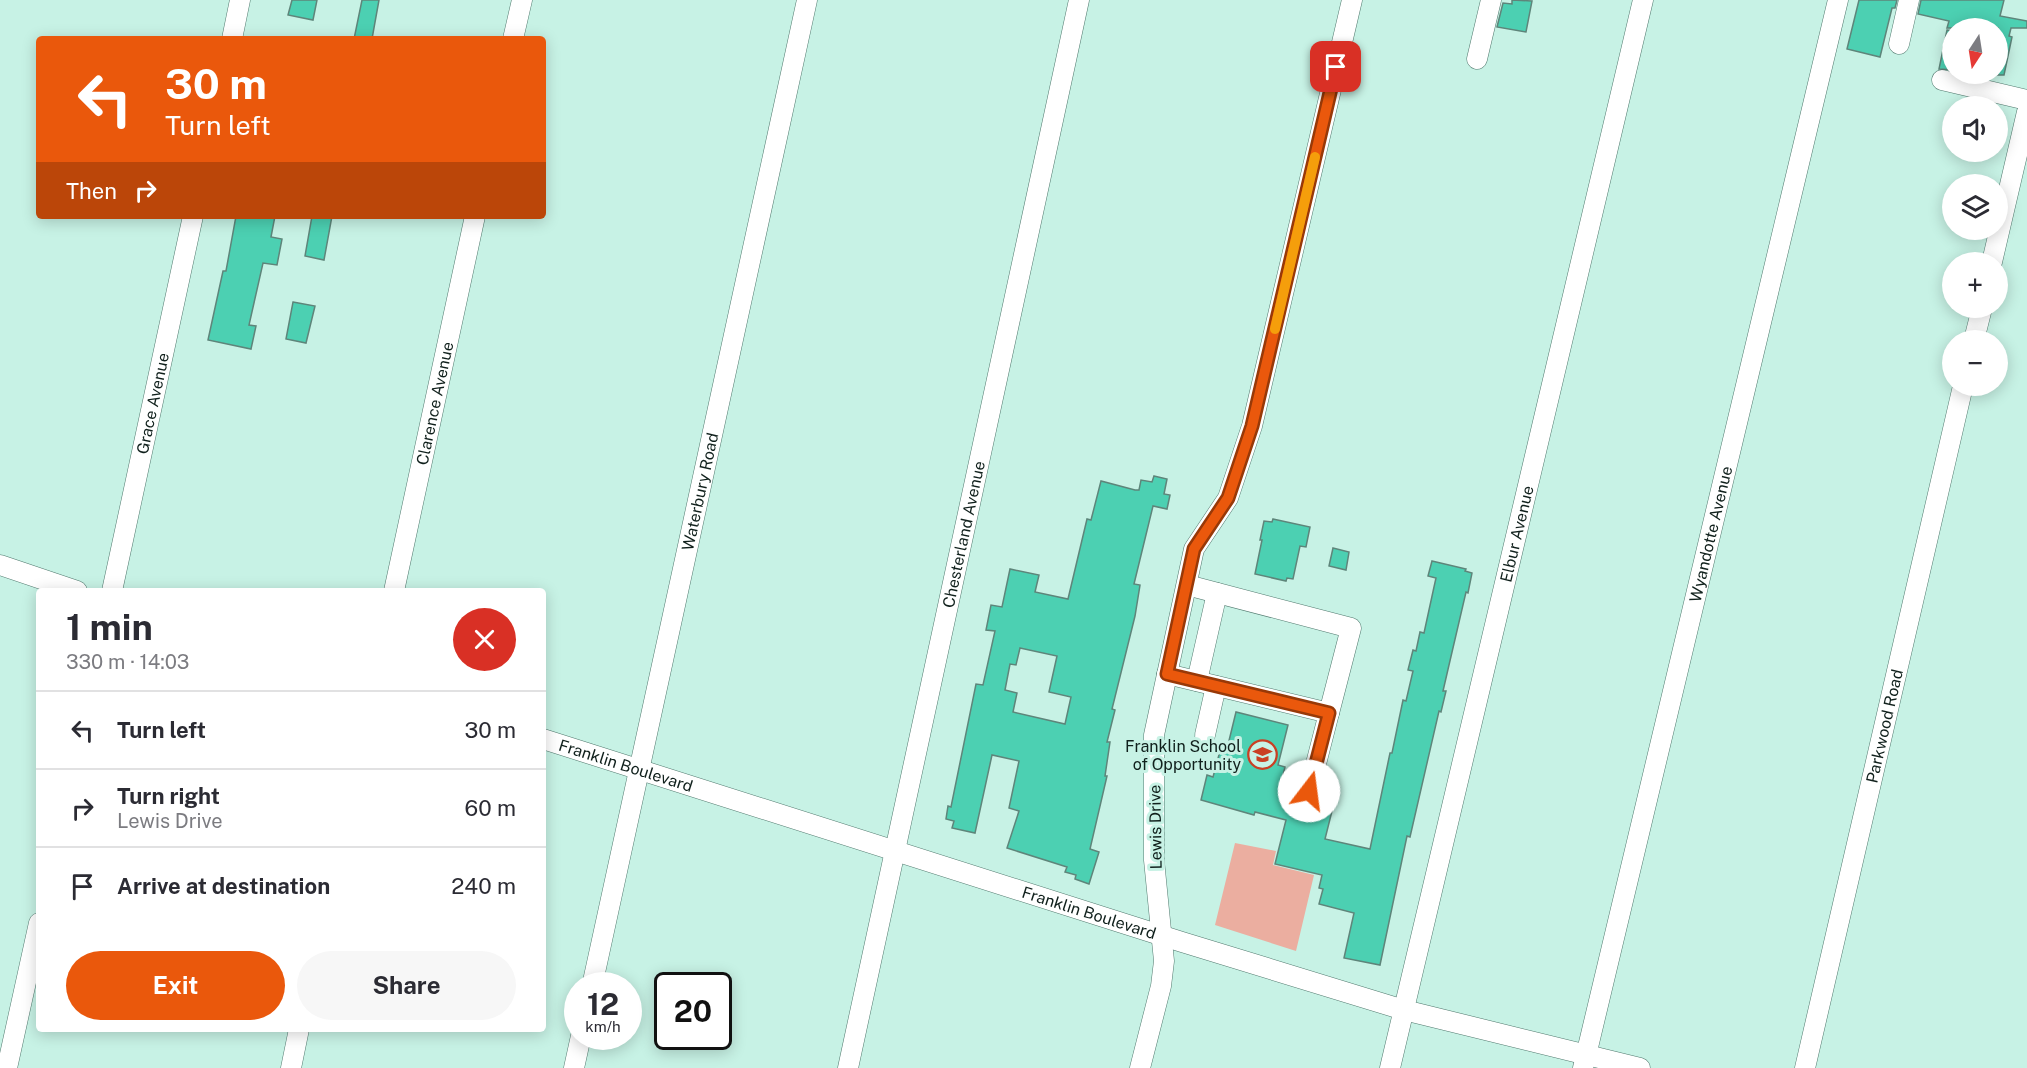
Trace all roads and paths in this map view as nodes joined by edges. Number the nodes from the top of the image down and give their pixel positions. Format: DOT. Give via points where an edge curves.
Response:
graph roads {
  1 [pos="240,0"];
  2 [pos="522,0"];
  3 [pos="807,0"];
  4 [pos="1079,0"];
  5 [pos="1352,0"];
  6 [pos="1491,0"];
  7 [pos="1643,0"];
  8 [pos="1838,0"];
  9 [pos="1909,0"];
  10 [pos="233,36"];
  11 [pos="514,36"];
  12 [pos="1899,44"];
  13 [pos="1477,59"];
  14 [pos="1959,84"];
  15 [pos="2027,100"];
  16 [pos="2027,112"];
  17 [pos="192,219"];
  18 [pos="474,219"];
  19 [pos="1994,252"];
  20 [pos="1962,396"];
  21 [pos="0,565"];
  22 [pos="1187,585"];
  23 [pos="68,588"];
  24 [pos="113,588"];
  25 [pos="395,588"];
  26 [pos="1217,593"];
  27 [pos="1167,674"];
  28 [pos="1207,683"];
  29 [pos="1329,713"];
  30 [pos="1205,735"];
  31 [pos="546,740"];
  32 [pos="640,770"];
  33 [pos="1309,791"];
  34 [pos="894,851"];
  35 [pos="1162,936"];
  36 [pos="36,937"];
  37 [pos="595,972"];
  38 [pos="1404,1010"];
  39 [pos="298,1032"];
  40 [pos="578,1050"];
  41 [pos="1584,1061"];
  42 [pos="7,1068"];
  43 [pos="291,1068"];
  44 [pos="574,1068"];
  45 [pos="848,1068"];
  46 [pos="1140,1068"];
  47 [pos="1390,1068"];
  48 [pos="1640,1068"];
  49 [pos="1805,1068"];
  1 -- 10 [label="street"];
  2 -- 11 [label="street"];
  3 -- 32 [label="street, Waterbury Road"];
  4 -- 34 [label="street, Chesterland Avenue"];
  5 -- 22 [label="street, Lewis Drive" via="1252,426 1228,498 1194,549"];
  6 -- 13 [label="street"];
  7 -- 38 [label="street, Elbur Avenue"];
  8 -- 41 [label="street, Wyandotte Avenue"];
  9 -- 12 [label="street"];
  14 -- 15 [label="street"];
  16 -- 19 [label="street"];
  17 -- 24 [label="street, Grace Avenue"];
  18 -- 25 [label="street, Clarence Avenue"];
  20 -- 49 [label="street, Parkwood Road"];
  21 -- 23 [label="street"];
  22 -- 26 [label="street"];
  22 -- 27 [label="street, Lewis Drive"];
  26 -- 28 [label="street"];
  26 -- 29 [label="street" via="1351,628"];
  27 -- 28 [label="street"];
  27 -- 35 [label="street, Lewis Drive" via="1155,735 1154,860"];
  28 -- 29 [label="street"];
  28 -- 30 [label="street"];
  29 -- 33 [label="street"];
  31 -- 32 [label="street, Franklin Boulevard"];
  32 -- 34 [label="street, Franklin Boulevard"];
  32 -- 37 [label="street, Waterbury Road"];
  34 -- 35 [label="street, Franklin Boulevard"];
  34 -- 45 [label="street, Chesterland Avenue"];
  35 -- 38 [label="street, Franklin Boulevard"];
  35 -- 46 [label="street, Lewis Drive" via="1161,986"];
  36 -- 42 [label="street"];
  38 -- 41 [label="street, Franklin Boulevard"];
  38 -- 47 [label="street, Elbur Avenue"];
  39 -- 43 [label="street"];
  40 -- 44 [label="street"];
  41 -- 48 [label="street, Franklin Boulevard"];
}
